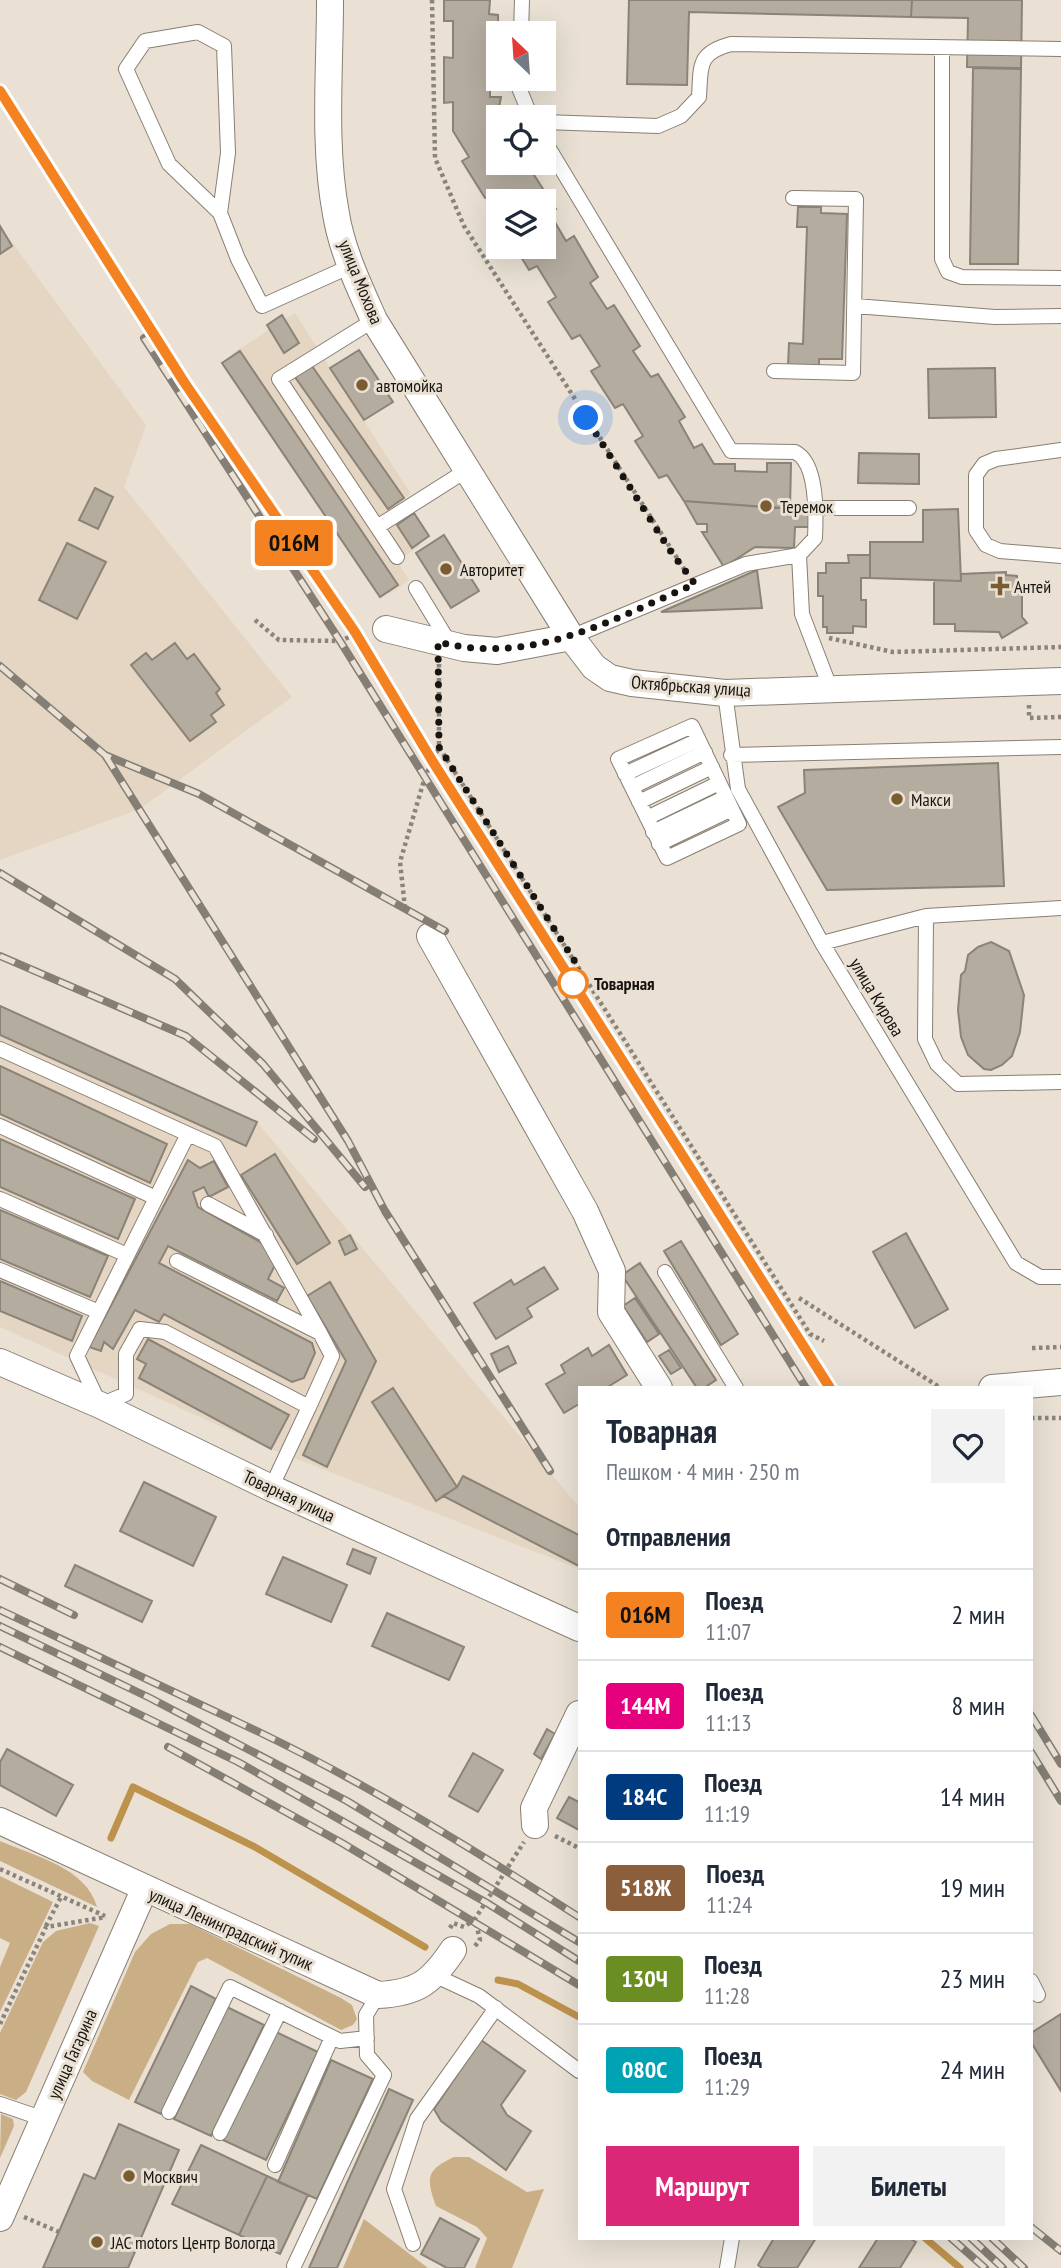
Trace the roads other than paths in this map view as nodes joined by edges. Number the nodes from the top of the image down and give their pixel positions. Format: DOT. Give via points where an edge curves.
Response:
graph roads {
  1 [pos="330,0"];
  2 [pos="522,0"];
  3 [pos="521,21"];
  4 [pos="942,48"];
  5 [pos="1061,49"];
  6 [pos="556,123"];
  7 [pos="556,160"];
  8 [pos="793,198"];
  9 [pos="220,213"];
  10 [pos="351,267"];
  11 [pos="1061,278"];
  12 [pos="855,306"];
  13 [pos="1061,316"];
  14 [pos="374,320"];
  15 [pos="774,371"];
  16 [pos="1061,450"];
  17 [pos="467,470"];
  18 [pos="817,508"];
  19 [pos="909,508"];
  20 [pos="377,527"];
  21 [pos="799,555"];
  22 [pos="1061,556"];
  23 [pos="397,557"];
  24 [pos="416,588"];
  25 [pos="386,629"];
  26 [pos="571,637"];
  27 [pos="445,643"];
  28 [pos="1061,681"];
  29 [pos="831,690"];
  30 [pos="725,692"];
  31 [pos="1061,747"];
  32 [pos="731,750"];
  33 [pos="705,754"];
  34 [pos="628,780"];
  35 [pos="728,795"];
  36 [pos="639,802"];
  37 [pos="647,818"];
  38 [pos="656,838"];
  39 [pos="1061,908"];
  40 [pos="926,916"];
  41 [pos="430,936"];
  42 [pos="822,943"];
  43 [pos="0,1049"];
  44 [pos="1061,1082"];
  45 [pos="0,1126"];
  46 [pos="188,1134"];
  47 [pos="156,1198"];
  48 [pos="0,1199"];
  49 [pos="208,1204"];
  50 [pos="267,1236"];
  51 [pos="127,1255"];
  52 [pos="177,1261"];
  53 [pos="0,1270"];
  54 [pos="665,1272"];
  55 [pos="1061,1277"];
  56 [pos="99,1312"];
  57 [pos="320,1333"];
  58 [pos="0,1362"];
  59 [pos="1061,1382"];
  60 [pos="658,1386"];
  61 [pos="735,1386"];
  62 [pos="1015,1386"];
  63 [pos="100,1405"];
  64 [pos="309,1407"];
  65 [pos="271,1488"];
  66 [pos="578,1628"];
  67 [pos="578,1716"];
  68 [pos="0,1821"];
  69 [pos="535,1825"];
  70 [pos="144,1890"];
  71 [pos="453,1950"];
  72 [pos="436,1976"];
  73 [pos="1033,1985"];
  74 [pos="378,1995"];
  75 [pos="1038,1995"];
  76 [pos="496,2008"];
  77 [pos="279,2011"];
  78 [pos="332,2037"];
  79 [pos="367,2038"];
  80 [pos="578,2070"];
  81 [pos="0,2104"];
  82 [pos="169,2112"];
  83 [pos="44,2119"];
  84 [pos="220,2133"];
  85 [pos="275,2165"];
  86 [pos="9,2217"];
  87 [pos="732,2240"];
  88 [pos="412,2244"];
  89 [pos="294,2266"];
  90 [pos="726,2268"];
  1 -- 10 [label="street, улица Мохова" via="331,158 336,215"];
  2 -- 3 [label="lane"];
  4 -- 5 [label="lane"];
  4 -- 6 [label="lane" via="731,44 712,49 702,62 699,97 681,116 658,127"];
  4 -- 11 [label="lane" via="942,259 948,272"];
  7 -- 18 [label="lane" via="730,451 802,456 808,464"];
  8 -- 12 [label="lane" via="856,199"];
  9 -- 9 [label="lane" via="228,153 224,46 198,32 145,41 126,69 169,164"];
  9 -- 10 [label="lane" via="262,306"];
  10 -- 14 [label="street, улица Мохова"];
  12 -- 13 [label="lane" via="995,317"];
  12 -- 15 [label="lane" via="853,373"];
  14 -- 17 [label="street, улица Мохова"];
  14 -- 20 [label="lane" via="279,379"];
  16 -- 22 [label="lane" via="984,464 976,475 976,530 986,545 1000,551"];
  17 -- 20 [label="lane"];
  17 -- 26 [label="street, улица Мохова"];
  18 -- 19 [label="lane"];
  18 -- 21 [label="lane" via="815,538"];
  20 -- 23 [label="lane"];
  21 -- 26 [label="lane" via="746,564"];
  21 -- 29 [label="lane" via="802,614"];
  24 -- 27 [label="lane"];
  25 -- 27 [label="street"];
  26 -- 27 [label="street" via="497,651"];
  26 -- 30 [label="street, Октябрьская улица" via="594,667 610,678"];
  28 -- 29 [label="street, Октябрьская улица"];
  29 -- 30 [label="street, Октябрьская улица"];
  30 -- 32 [label="lane, улица Кирова"];
  31 -- 32 [label="lane"];
  32 -- 33 [label="lane"];
  32 -- 35 [label="lane, улица Кирова"];
  33 -- 34 [label="lane"];
  33 -- 34 [label="lane" via="692,726 618,759"];
  33 -- 35 [label="lane"];
  33 -- 36 [label="lane"];
  34 -- 36 [label="lane"];
  35 -- 37 [label="lane"];
  35 -- 38 [label="lane"];
  35 -- 38 [label="lane" via="739,824 667,858"];
  35 -- 42 [label="lane, улица Кирова"];
  36 -- 37 [label="lane"];
  37 -- 38 [label="lane"];
  39 -- 40 [label="lane"];
  40 -- 42 [label="lane"];
  40 -- 44 [label="lane" via="925,1039 937,1064 958,1084"];
  41 -- 60 [label="street" via="585,1211 612,1271 611,1312"];
  42 -- 55 [label="lane, улица Кирова" via="1016,1263 1040,1277"];
  43 -- 46 [label="lane"];
  45 -- 47 [label="lane"];
  46 -- 47 [label="lane"];
  46 -- 50 [label="lane" via="215,1146"];
  47 -- 51 [label="lane"];
  48 -- 51 [label="lane"];
  49 -- 50 [label="lane"];
  50 -- 57 [label="lane"];
  51 -- 56 [label="lane"];
  52 -- 57 [label="lane"];
  53 -- 56 [label="lane"];
  54 -- 61 [label="lane"];
  56 -- 63 [label="lane" via="77,1356"];
  57 -- 64 [label="lane" via="332,1356"];
  58 -- 63 [label="street, Товарная улица"];
  59 -- 62 [label="street"];
  63 -- 64 [label="lane" via="126,1394 126,1354 140,1329 164,1332"];
  63 -- 65 [label="street, Товарная улица"];
  64 -- 65 [label="lane"];
  65 -- 66 [label="street, Товарная улица"];
  67 -- 69 [label="street" via="534,1808"];
  68 -- 70 [label="street, улица Ленинградский тупик"];
  70 -- 74 [label="street, улица Ленинградский тупик"];
  70 -- 83 [label="street, улица Гагарина" via="118,1922"];
  71 -- 72 [label="street"];
  72 -- 74 [label="street" via="406,1994"];
  72 -- 76 [label="lane"];
  73 -- 75 [label="lane"];
  74 -- 79 [label="lane" via="366,2015"];
  76 -- 80 [label="lane"];
  76 -- 88 [label="lane" via="417,2119 394,2189"];
  77 -- 78 [label="lane"];
  77 -- 82 [label="lane" via="230,1987"];
  77 -- 84 [label="lane"];
  78 -- 79 [label="lane" via="341,2041"];
  78 -- 85 [label="lane"];
  79 -- 89 [label="lane" via="367,2054 384,2076"];
  81 -- 83 [label="lane"];
  83 -- 86 [label="street, улица Гагарина"];
  87 -- 90 [label="lane"];
}
